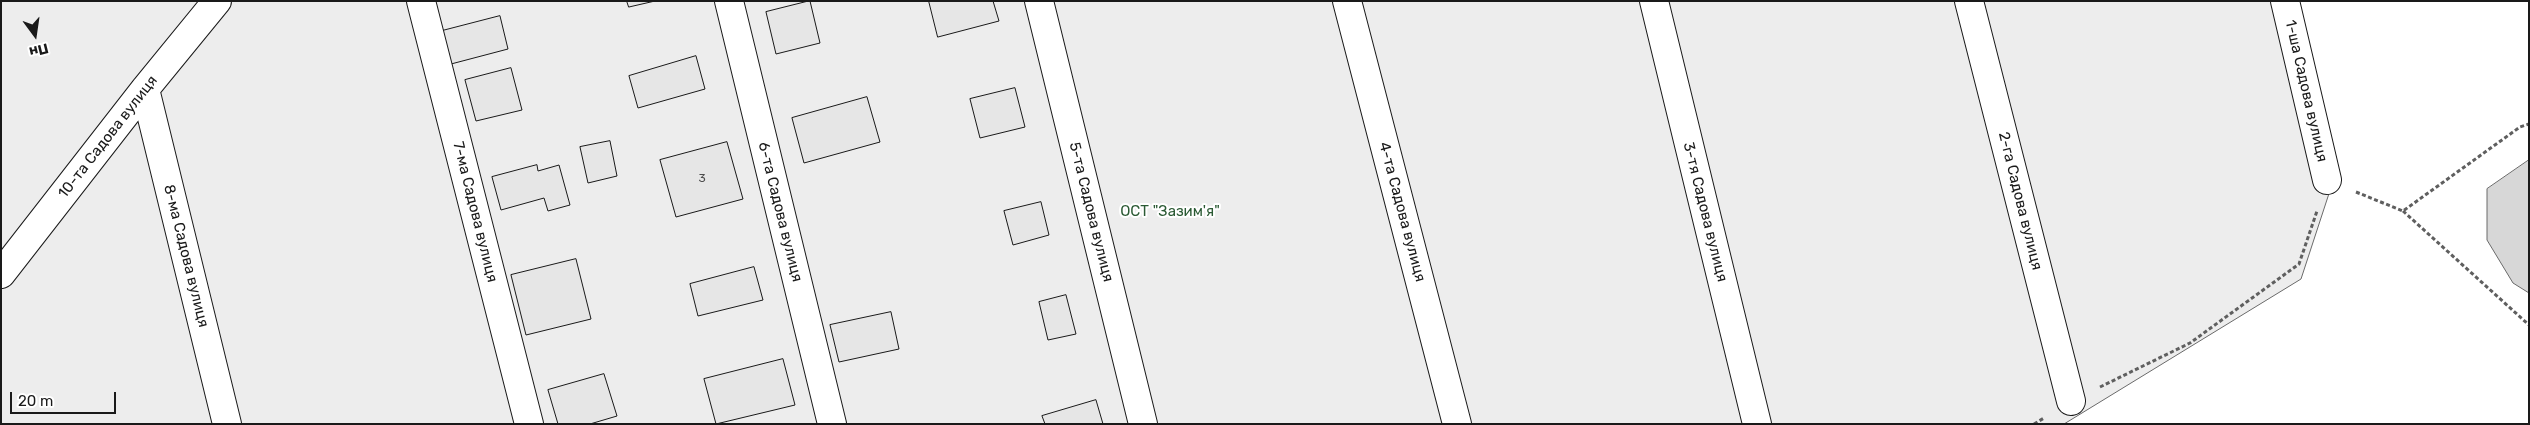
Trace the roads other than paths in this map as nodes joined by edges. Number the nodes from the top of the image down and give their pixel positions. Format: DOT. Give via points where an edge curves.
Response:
graph roads {
  1 [pos="217,1"];
  2 [pos="421,1"];
  3 [pos="729,1"];
  4 [pos="1039,1"];
  5 [pos="1347,1"];
  6 [pos="1654,1"];
  7 [pos="1968,1"];
  8 [pos="2285,1"];
  9 [pos="145,89"];
  10 [pos="2327,180"];
  11 [pos="1,274"];
  12 [pos="2071,402"];
  13 [pos="227,424"];
  14 [pos="529,424"];
  15 [pos="832,424"];
  16 [pos="1143,424"];
  17 [pos="1457,424"];
  18 [pos="1757,424"];
  1 -- 9 [label="street, 10-та Садова вулиця"];
  2 -- 14 [label="street, 7-ма Садова вулиця"];
  3 -- 15 [label="street, 6-та Садова вулиця"];
  4 -- 16 [label="street, 5-та Садова вулиця"];
  5 -- 17 [label="street, 4-та Садова вулиця"];
  6 -- 18 [label="street, 3-тя Садова вулиця"];
  7 -- 12 [label="street, 2-га Садова вулиця"];
  8 -- 10 [label="street, 1-ша Садова вулиця"];
  9 -- 11 [label="street, 10-та Садова вулиця"];
  9 -- 13 [label="street, 8-ма Садова вулиця"];
}
